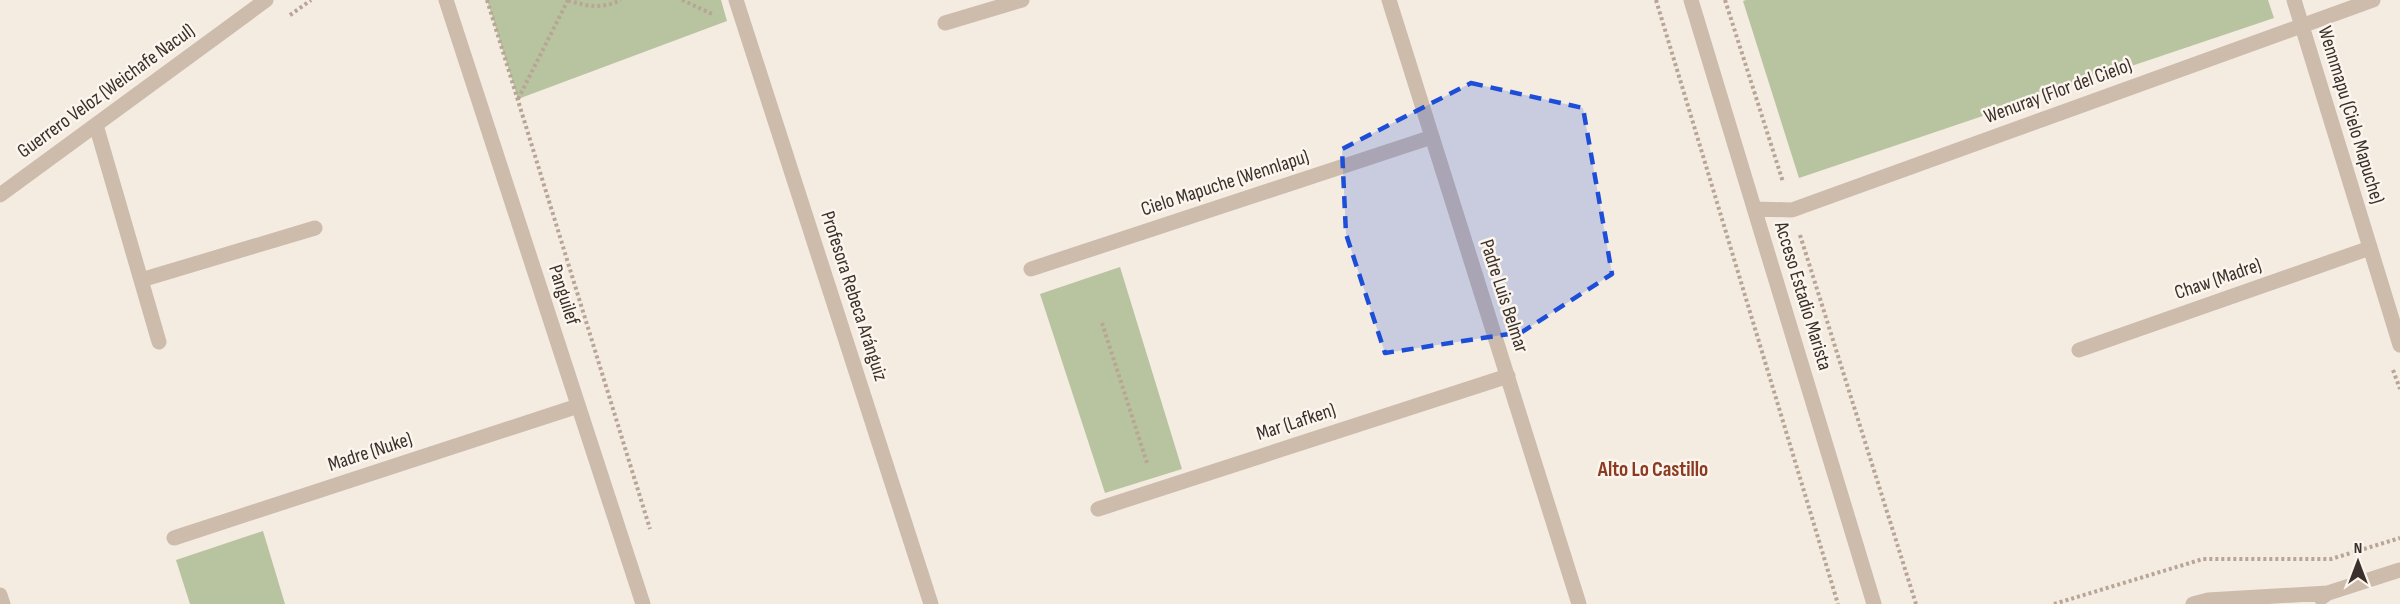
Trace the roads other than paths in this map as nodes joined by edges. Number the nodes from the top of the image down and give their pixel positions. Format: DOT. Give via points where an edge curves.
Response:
graph roads {
  1 [pos="266,0"];
  2 [pos="446,0"];
  3 [pos="736,0"];
  4 [pos="1023,0"];
  5 [pos="1389,0"];
  6 [pos="1691,0"];
  7 [pos="2294,0"];
  8 [pos="2373,0"];
  9 [pos="945,23"];
  10 [pos="2302,24"];
  11 [pos="96,125"];
  12 [pos="1432,137"];
  13 [pos="0,195"];
  14 [pos="1755,209"];
  15 [pos="315,228"];
  16 [pos="2370,248"];
  17 [pos="1031,269"];
  18 [pos="141,280"];
  19 [pos="159,342"];
  20 [pos="2400,345"];
  21 [pos="2079,350"];
  22 [pos="1508,376"];
  23 [pos="578,406"];
  24 [pos="1098,509"];
  25 [pos="174,538"];
  26 [pos="2400,570"];
  27 [pos="2328,593"];
  28 [pos="0,595"];
  29 [pos="3,604"];
  30 [pos="643,604"];
  31 [pos="931,604"];
  32 [pos="1579,604"];
  33 [pos="1874,604"];
  34 [pos="2193,604"];
  35 [pos="2310,604"];
  1 -- 11 [label="street, Guerrero Veloz (Weichafe Nacul)"];
  2 -- 23 [label="street, Panguilef"];
  3 -- 31 [label="street, Profesora Rebeca Aránguiz"];
  4 -- 9 [label="street"];
  5 -- 12 [label="street, Padre Luis Belmar"];
  6 -- 14 [label="street, Acceso Estadio Marista"];
  7 -- 10 [label="street, Wennmapu (Cielo Mapuche)"];
  8 -- 10 [label="street, Wenuray (Flor del Cielo)"];
  10 -- 14 [label="street, Wenuray (Flor del Cielo)" via="1792,210"];
  10 -- 16 [label="street, Wennmapu (Cielo Mapuche)"];
  11 -- 13 [label="street, Guerrero Veloz (Weichafe Nacul)"];
  11 -- 18 [label="street"];
  12 -- 17 [label="street, Cielo Mapuche (Wennlapu)"];
  12 -- 22 [label="street, Padre Luis Belmar"];
  14 -- 33 [label="street, Acceso Estadio Marista"];
  15 -- 18 [label="street"];
  16 -- 20 [label="street, Wennmapu (Cielo Mapuche)"];
  16 -- 21 [label="street, Chaw (Madre)"];
  18 -- 19 [label="street"];
  22 -- 24 [label="street, Mar (Lafken)"];
  22 -- 32 [label="street, Padre Luis Belmar"];
  23 -- 25 [label="street, Madre (Nuke)"];
  23 -- 30 [label="street, Panguilef"];
  26 -- 27 [label="street"];
  27 -- 34 [label="street"];
  27 -- 35 [label="street"];
  28 -- 29 [label="street"];
}
